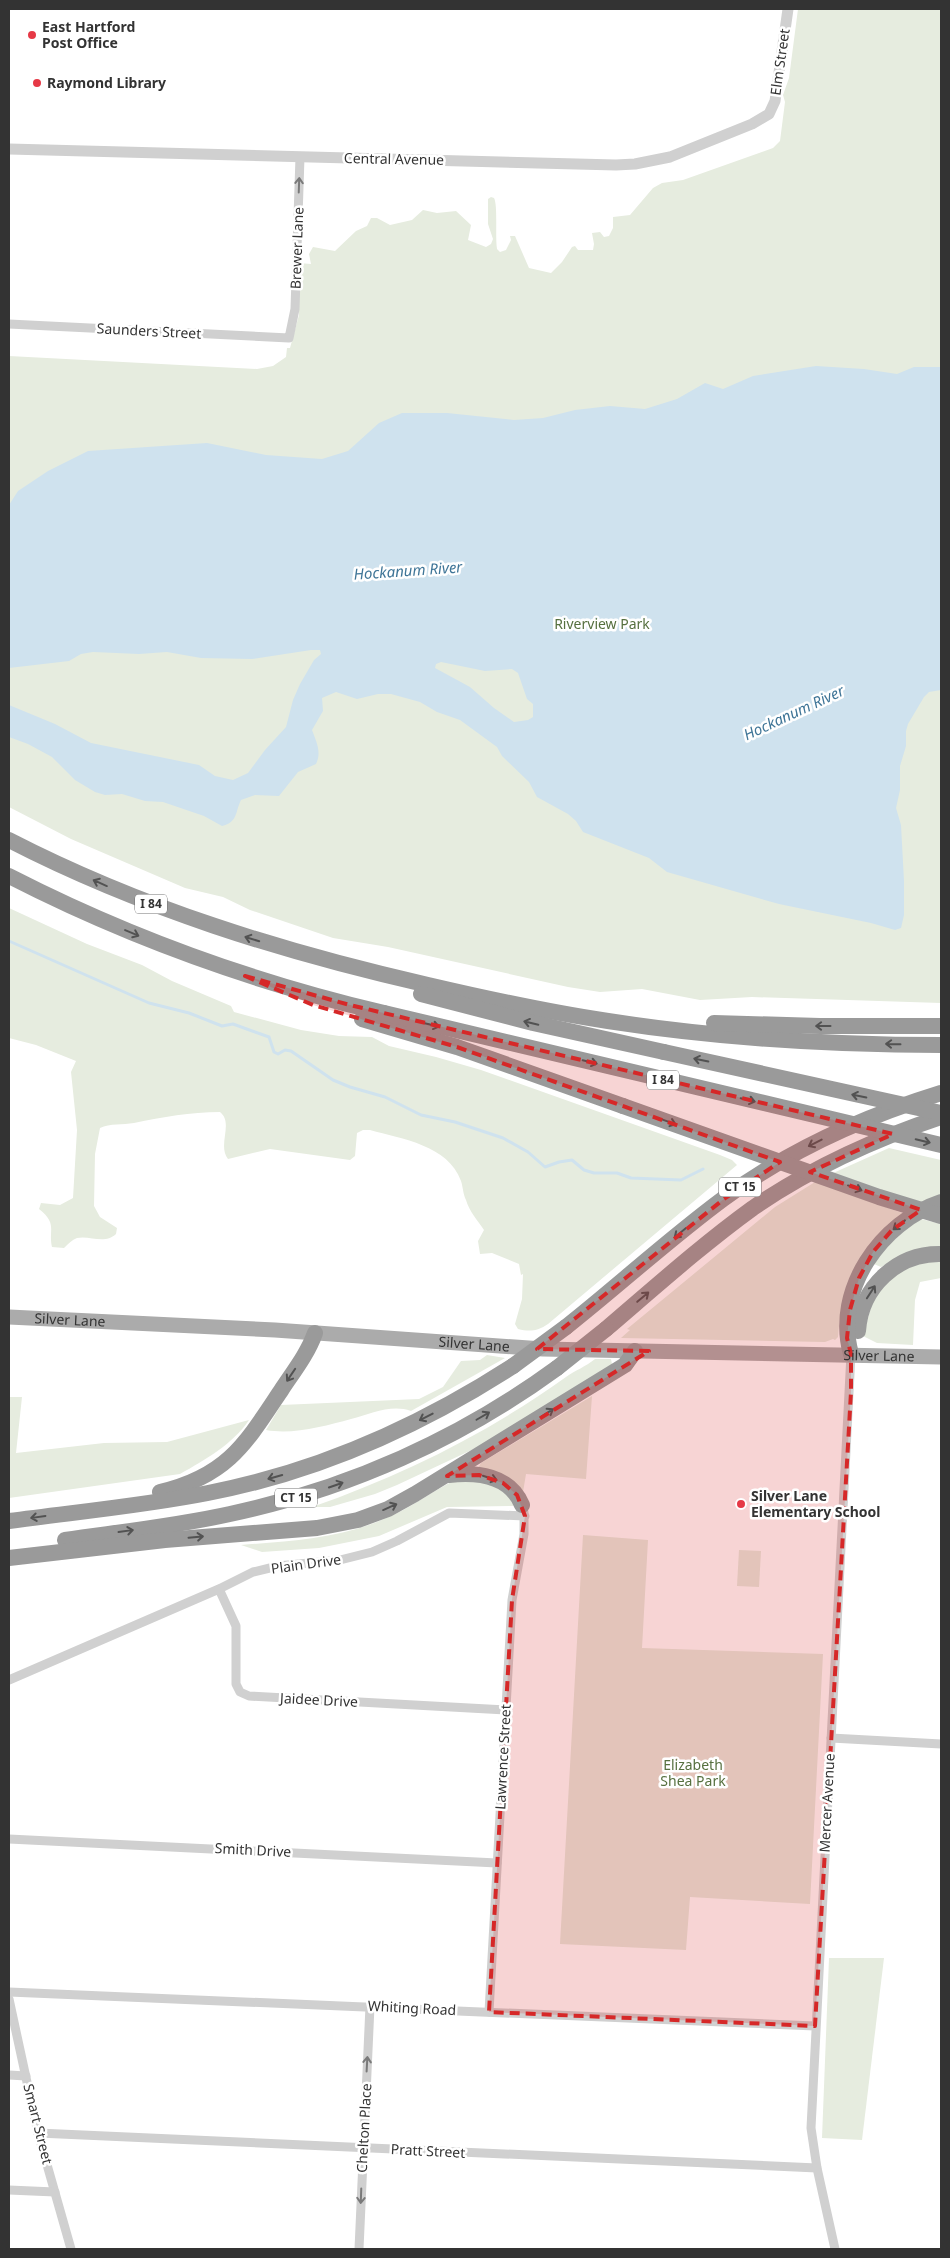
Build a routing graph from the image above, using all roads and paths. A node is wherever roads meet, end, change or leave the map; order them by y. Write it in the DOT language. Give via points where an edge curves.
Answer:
graph roads {
  1 [pos="788,9"];
  2 [pos="769,114"];
  3 [pos="9,149"];
  4 [pos="300,157"];
  5 [pos="9,324"];
  6 [pos="289,338"];
  7 [pos="9,840"];
  8 [pos="9,876"];
  9 [pos="299,953"];
  10 [pos="383,1019"];
  11 [pos="610,1022"];
  12 [pos="941,1026"];
  13 [pos="941,1044"];
  14 [pos="941,1093"];
  15 [pos="941,1114"];
  16 [pos="941,1117"];
  17 [pos="941,1145"];
  18 [pos="941,1202"];
  19 [pos="941,1216"];
  20 [pos="941,1254"];
  21 [pos="9,1317"];
  22 [pos="315,1333"];
  23 [pos="635,1351"];
  24 [pos="851,1354"];
  25 [pos="941,1357"];
  26 [pos="447,1476"];
  27 [pos="524,1510"];
  28 [pos="63,1514"];
  29 [pos="10,1521"];
  30 [pos="9,1548"];
  31 [pos="9,1558"];
  32 [pos="219,1589"];
  33 [pos="9,1680"];
  34 [pos="506,1710"];
  35 [pos="831,1738"];
  36 [pos="941,1744"];
  37 [pos="9,1839"];
  38 [pos="497,1863"];
  39 [pos="9,1992"];
  40 [pos="9,1998"];
  41 [pos="370,2006"];
  42 [pos="489,2012"];
  43 [pos="815,2026"];
  44 [pos="9,2075"];
  45 [pos="26,2076"];
  46 [pos="38,2133"];
  47 [pos="363,2148"];
  48 [pos="817,2168"];
  49 [pos="9,2190"];
  50 [pos="55,2192"];
  51 [pos="71,2249"];
  52 [pos="359,2249"];
  53 [pos="835,2249"];
  1 -- 2 [label="street, Elm Street" via="775,101"];
  2 -- 4 [label="street, Central Avenue" via="758,122 689,150 636,164"];
  3 -- 4 [label="street, Central Avenue"];
  6 -- 4 [label="street, Brewer Lane, one-way" via="295,309"];
  5 -- 6 [label="street, Saunders Street"];
  9 -- 7 [label="highway, I 84, one-way" via="152,904"];
  8 -- 10 [label="highway, I 84, one-way" via="139,936 245,976"];
  9 -- 11 [label="highway, I 84" via="445,989"];
  15 -- 9 [label="highway, one-way, bridge" via="448,1002"];
  10 -- 17 [label="highway, I 84, one-way, bridge"];
  10 -- 19 [label="highway, one-way, bridge" via="879,1197"];
  12 -- 11 [label="highway, one-way" via="811,1026 678,1020"];
  13 -- 11 [label="highway, I 84, one-way" via="766,1038"];
  14 -- 28 [label="highway, CT 15, one-way, bridge" via="842,1129 752,1179 514,1366 453,1403 395,1432 302,1468 207,1493"];
  30 -- 16 [label="highway, CT 15, one-way, bridge" via="197,1521 248,1510 312,1493 381,1467 497,1408 557,1368 729,1226 783,1189 860,1148"];
  18 -- 24 [label="highway, one-way" via="902,1222 885,1237 866,1263 856,1283 850,1310 847,1338"];
  24 -- 20 [label="highway, one-way" via="858,1339 862,1309 878,1282 894,1267 911,1258"];
  21 -- 22 [label="main road, Silver Lane"];
  22 -- 23 [label="main road, Silver Lane" via="514,1348"];
  22 -- 28 [label="highway, one-way" via="306,1352 250,1436 221,1466 171,1489 114,1499"];
  23 -- 24 [label="main road, Silver Lane"];
  26 -- 23 [label="highway, one-way" via="625,1365"];
  24 -- 25 [label="main road, Silver Lane"];
  24 -- 35 [label="street, Mercer Avenue"];
  26 -- 27 [label="highway, one-way" via="470,1474 494,1478 511,1489"];
  31 -- 26 [label="highway, one-way" via="165,1540 332,1526 388,1509"];
  27 -- 32 [label="street, Plain Drive" via="449,1513 398,1542 372,1552 340,1560 253,1572"];
  27 -- 34 [label="street, Lawrence Street" via="524,1534 512,1600"];
  28 -- 29 [label="highway, CT 15, one-way"];
  32 -- 33 [label="street, Plain Drive"];
  32 -- 34 [label="street, Jaidee Drive" via="236,1626 236,1684 240,1692 249,1696"];
  34 -- 38 [label="street, Lawrence Street"];
  35 -- 36 [label="street"];
  35 -- 43 [label="street, Mercer Avenue"];
  37 -- 38 [label="street, Smith Drive"];
  38 -- 42 [label="street, Lawrence Street"];
  39 -- 41 [label="street, Whiting Road"];
  40 -- 45 [label="street, Smart Street"];
  41 -- 42 [label="street, Whiting Road"];
  47 -- 41 [label="street, Chelton Place, one-way"];
  42 -- 43 [label="street, Whiting Road"];
  43 -- 48 [label="street, Mercer Avenue" via="810,2128"];
  44 -- 45 [label="street"];
  45 -- 46 [label="street, Smart Street"];
  46 -- 47 [label="street, Pratt Street"];
  46 -- 50 [label="street, Smart Street"];
  47 -- 48 [label="street, Pratt Street"];
  47 -- 52 [label="street, Chelton Place, one-way"];
  48 -- 53 [label="street, Mercer Avenue"];
  49 -- 50 [label="street"];
  50 -- 51 [label="street, Smart Street"];
}
